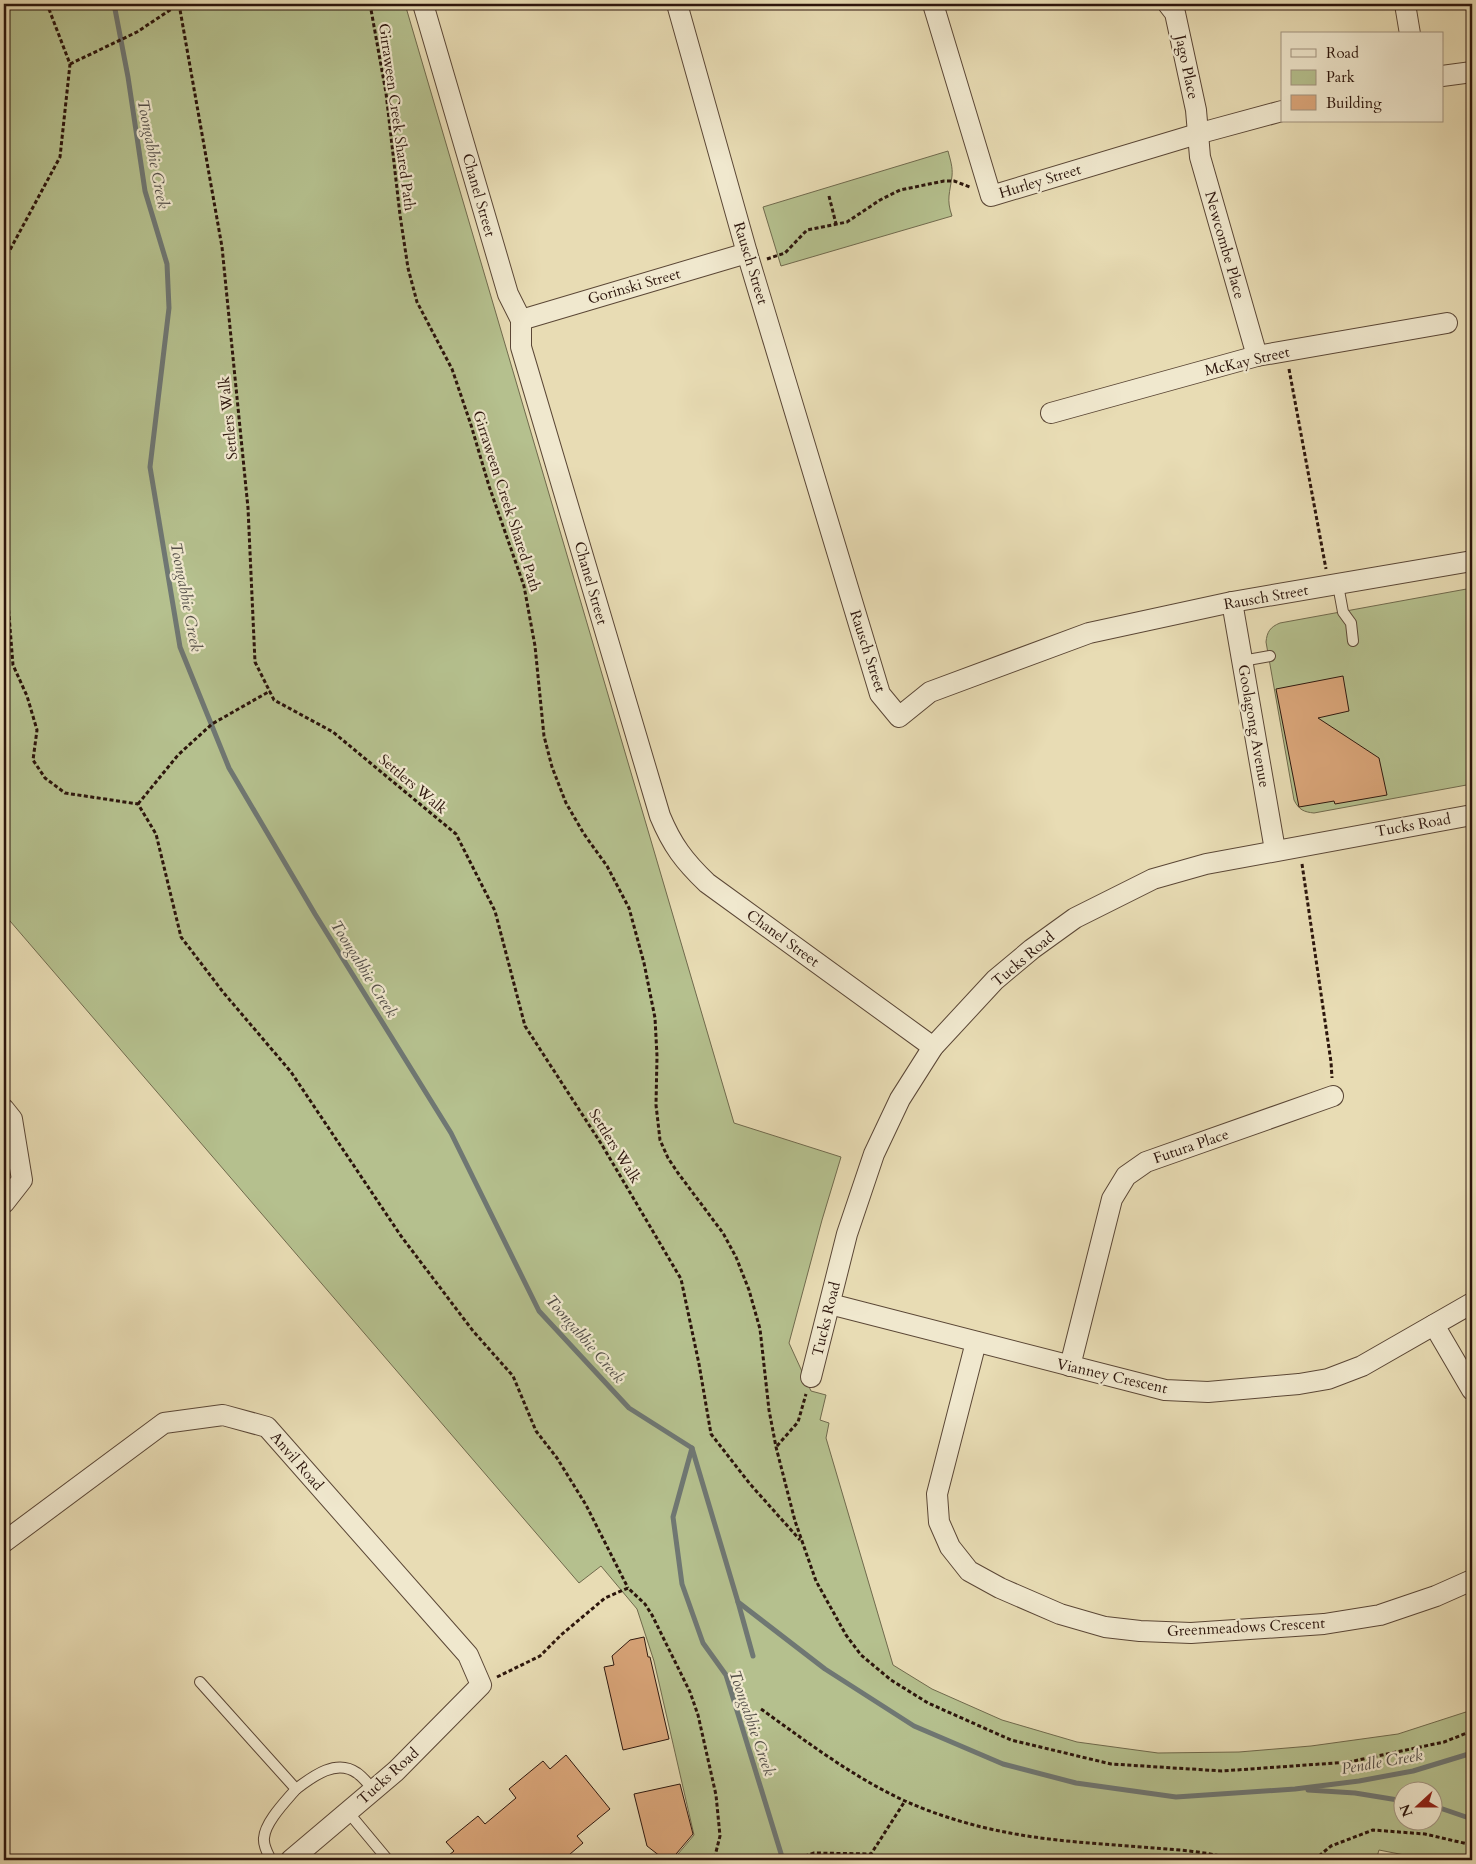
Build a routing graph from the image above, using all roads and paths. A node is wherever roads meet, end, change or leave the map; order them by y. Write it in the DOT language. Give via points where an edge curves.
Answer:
graph roads {
  1 [pos="47,4"];
  2 [pos="179,4"];
  3 [pos="370,4"];
  4 [pos="423,4"];
  5 [pos="677,4"];
  6 [pos="933,4"];
  7 [pos="1168,4"];
  8 [pos="1404,4"];
  9 [pos="1410,32"];
  10 [pos="70,64"];
  11 [pos="1472,72"];
  12 [pos="1444,76"];
  13 [pos="1281,111"];
  14 [pos="1197,134"];
  15 [pos="829,196"];
  16 [pos="991,196"];
  17 [pos="836,224"];
  18 [pos="749,258"];
  19 [pos="4,261"];
  20 [pos="521,320"];
  21 [pos="1447,323"];
  22 [pos="1286,351"];
  23 [pos="1257,356"];
  24 [pos="1051,413"];
  25 [pos="1472,561"];
  26 [pos="4,584"];
  27 [pos="1333,586"];
  28 [pos="1232,602"];
  29 [pos="1354,641"];
  30 [pos="1270,656"];
  31 [pos="1242,661"];
  32 [pos="270,691"];
  33 [pos="138,804"];
  34 [pos="1472,815"];
  35 [pos="1299,846"];
  36 [pos="1275,850"];
  37 [pos="933,1047"];
  38 [pos="1333,1096"];
  39 [pos="4,1109"];
  40 [pos="4,1203"];
  41 [pos="1472,1303"];
  42 [pos="830,1304"];
  43 [pos="1434,1325"];
  44 [pos="976,1342"];
  45 [pos="1070,1366"];
  46 [pos="811,1377"];
  47 [pos="1472,1390"];
  48 [pos="776,1447"];
  49 [pos="4,1542"];
  50 [pos="802,1542"];
  51 [pos="1472,1580"];
  52 [pos="628,1588"];
  53 [pos="200,1682"];
  54 [pos="481,1685"];
  55 [pos="761,1710"];
  56 [pos="1472,1731"];
  57 [pos="296,1789"];
  58 [pos="374,1790"];
  59 [pos="905,1801"];
  60 [pos="348,1812"];
  61 [pos="1472,1845"];
  62 [pos="271,1860"];
  63 [pos="290,1860"];
  64 [pos="388,1860"];
  65 [pos="714,1860"];
  66 [pos="792,1860"];
  67 [pos="1236,1860"];
  68 [pos="1314,1860"];
  1 -- 10 [label="path"];
  2 -- 10 [label="path" via="137,32"];
  2 -- 32 [label="path, Settlers Walk" via="222,247 248,508 255,662"];
  3 -- 48 [label="path, Girraween Creek Shared Path" via="386,93 408,268 417,302 452,369 524,586 535,646 544,736 552,768 566,803 607,866 629,908 655,1018 656,1105 660,1140 678,1173 723,1233 749,1290 760,1329"];
  4 -- 20 [label="street, Chanel Street" via="508,294"];
  5 -- 18 [label="street, Rausch Street"];
  6 -- 16 [label="street, Hurley Street"];
  7 -- 14 [label="street, Jago Place" via="1175,14 1196,110"];
  8 -- 9 [label="street"];
  10 -- 19 [label="path" via="60,157"];
  11 -- 12 [label="street"];
  13 -- 14 [label="street, Hurley Street"];
  14 -- 16 [label="street, Hurley Street"];
  14 -- 23 [label="street, Newcombe Place" via="1200,157"];
  15 -- 17 [label="path"];
  16 -- 17 [label="path" via="954,181 923,184 900,190 859,216"];
  17 -- 18 [label="path" via="807,230 785,253"];
  18 -- 20 [label="street, Gorinski Street"];
  18 -- 28 [label="street, Rausch Street" via="880,694 899,718 930,692 1089,633"];
  20 -- 37 [label="street, Chanel Street" via="521,347 660,816 670,839 707,883"];
  21 -- 22 [label="street, McKay Street"];
  22 -- 23 [label="street, McKay Street"];
  22 -- 27 [label="path"];
  23 -- 24 [label="street, McKay Street"];
  25 -- 27 [label="street, Rausch Street"];
  26 -- 33 [label="path" via="13,665 37,730 33,760 45,778 65,793"];
  27 -- 28 [label="street, Rausch Street"];
  27 -- 29 [label="lane" via="1351,623"];
  28 -- 31 [label="street, Goolagong Avenue"];
  30 -- 31 [label="lane"];
  31 -- 36 [label="street, Goolagong Avenue"];
  32 -- 33 [label="path" via="212,724 178,755"];
  32 -- 50 [label="path, Settlers Walk" via="274,700 333,732 456,834 495,912 525,1026 602,1145 681,1279 711,1434"];
  33 -- 52 [label="path" via="156,834 181,937 291,1072 401,1236 473,1331 513,1376 536,1431 586,1505"];
  34 -- 35 [label="street, Tucks Road"];
  35 -- 36 [label="street, Tucks Road"];
  35 -- 38 [label="path" via="1331,1062"];
  36 -- 37 [label="street, Tucks Road" via="1153,878 1075,918 995,980"];
  37 -- 42 [label="street, Tucks Road" via="900,1099 874,1154 847,1234"];
  38 -- 45 [label="street, Futura Place" via="1146,1162 1126,1176 1112,1199"];
  39 -- 40 [label="street" via="12,1119 22,1180"];
  41 -- 43 [label="street, Vianney Crescent"];
  42 -- 44 [label="street, Vianney Crescent"];
  42 -- 46 [label="street, Tucks Road"];
  43 -- 45 [label="street, Vianney Crescent" via="1362,1366 1328,1379 1299,1384 1208,1392 1165,1390"];
  43 -- 47 [label="street"];
  44 -- 45 [label="street, Vianney Crescent"];
  44 -- 51 [label="street, Greenmeadows Crescent" via="937,1494 939,1522 950,1547 969,1571 1000,1588 1060,1614 1106,1627 1190,1633 1324,1624 1380,1614 1436,1596"];
  46 -- 48 [label="path" via="798,1422"];
  48 -- 50 [label="path, Girraween Creek Shared Path"];
  49 -- 54 [label="street, Anvil Road" via="164,1423 223,1415 267,1427 468,1655"];
  50 -- 56 [label="path, Girraween Creek Shared Path" via="816,1581 846,1636 861,1655 890,1680 928,1703 1011,1740 1111,1764 1222,1771 1349,1762 1444,1742"];
  52 -- 54 [label="path" via="606,1598 540,1656"];
  52 -- 65 [label="path" via="652,1615 698,1714 716,1795 720,1836"];
  53 -- 57 [label="lane"];
  54 -- 58 [label="street, Tucks Road"];
  55 -- 59 [label="path" via="862,1778"];
  57 -- 58 [label="lane" via="321,1772 347,1768"];
  57 -- 62 [label="lane" via="276,1813 264,1838"];
  58 -- 60 [label="street, Tucks Road"];
  59 -- 66 [label="path" via="871,1854 814,1853"];
  59 -- 67 [label="path" via="944,1816 1010,1833 1173,1849"];
  60 -- 63 [label="street, Tucks Road"];
  60 -- 64 [label="lane"];
  61 -- 68 [label="path" via="1425,1834 1373,1830 1330,1846"];
}
